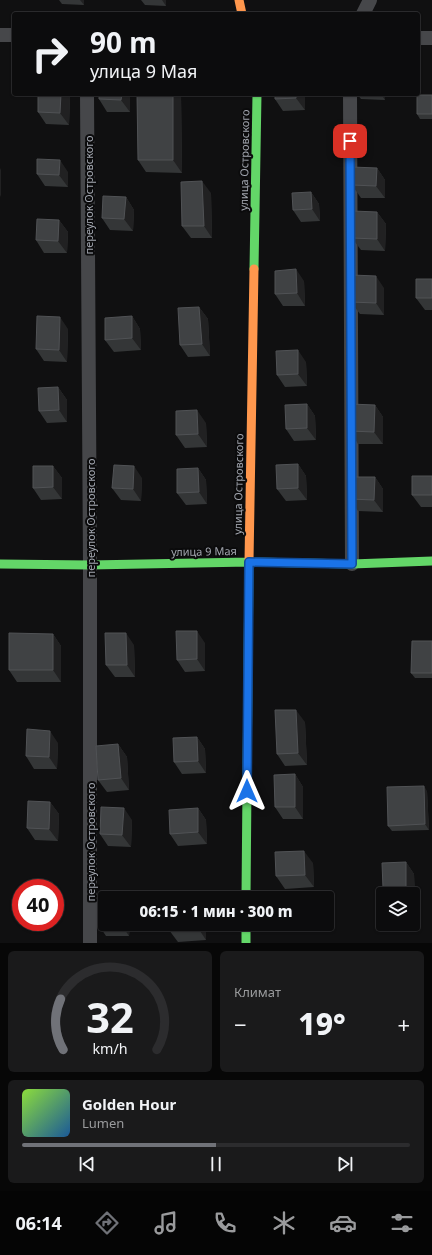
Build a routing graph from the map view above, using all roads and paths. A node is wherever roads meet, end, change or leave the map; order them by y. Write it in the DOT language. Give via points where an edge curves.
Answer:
graph roads {
  1 [pos="239,0"];
  2 [pos="370,0"];
  3 [pos="242,12"];
  4 [pos="364,12"];
  5 [pos="0,35"];
  6 [pos="12,35"];
  7 [pos="420,38"];
  8 [pos="432,38"];
  9 [pos="87,96"];
  10 [pos="257,96"];
  11 [pos="350,96"];
  12 [pos="432,561"];
  13 [pos="249,562"];
  14 [pos="0,564"];
  15 [pos="352,564"];
  16 [pos="90,565"];
  17 [pos="246,891"];
  18 [pos="246,931"];
  19 [pos="90,943"];
  20 [pos="246,943"];
  1 -- 3 [label="main road"];
  2 -- 4 [label="street"];
  5 -- 6 [label="street"];
  7 -- 8 [label="street"];
  9 -- 16 [label="street, переулок Островского"];
  10 -- 13 [label="main road, улица Островского"];
  11 -- 15 [label="street"];
  12 -- 15 [label="main road, улица 9 Мая"];
  13 -- 15 [label="main road, улица 9 Мая"];
  13 -- 16 [label="main road, улица 9 Мая"];
  13 -- 17 [label="main road, улица Островского"];
  14 -- 16 [label="main road, улица 9 Мая"];
  16 -- 19 [label="street, переулок Островского"];
  18 -- 20 [label="main road"];
}
